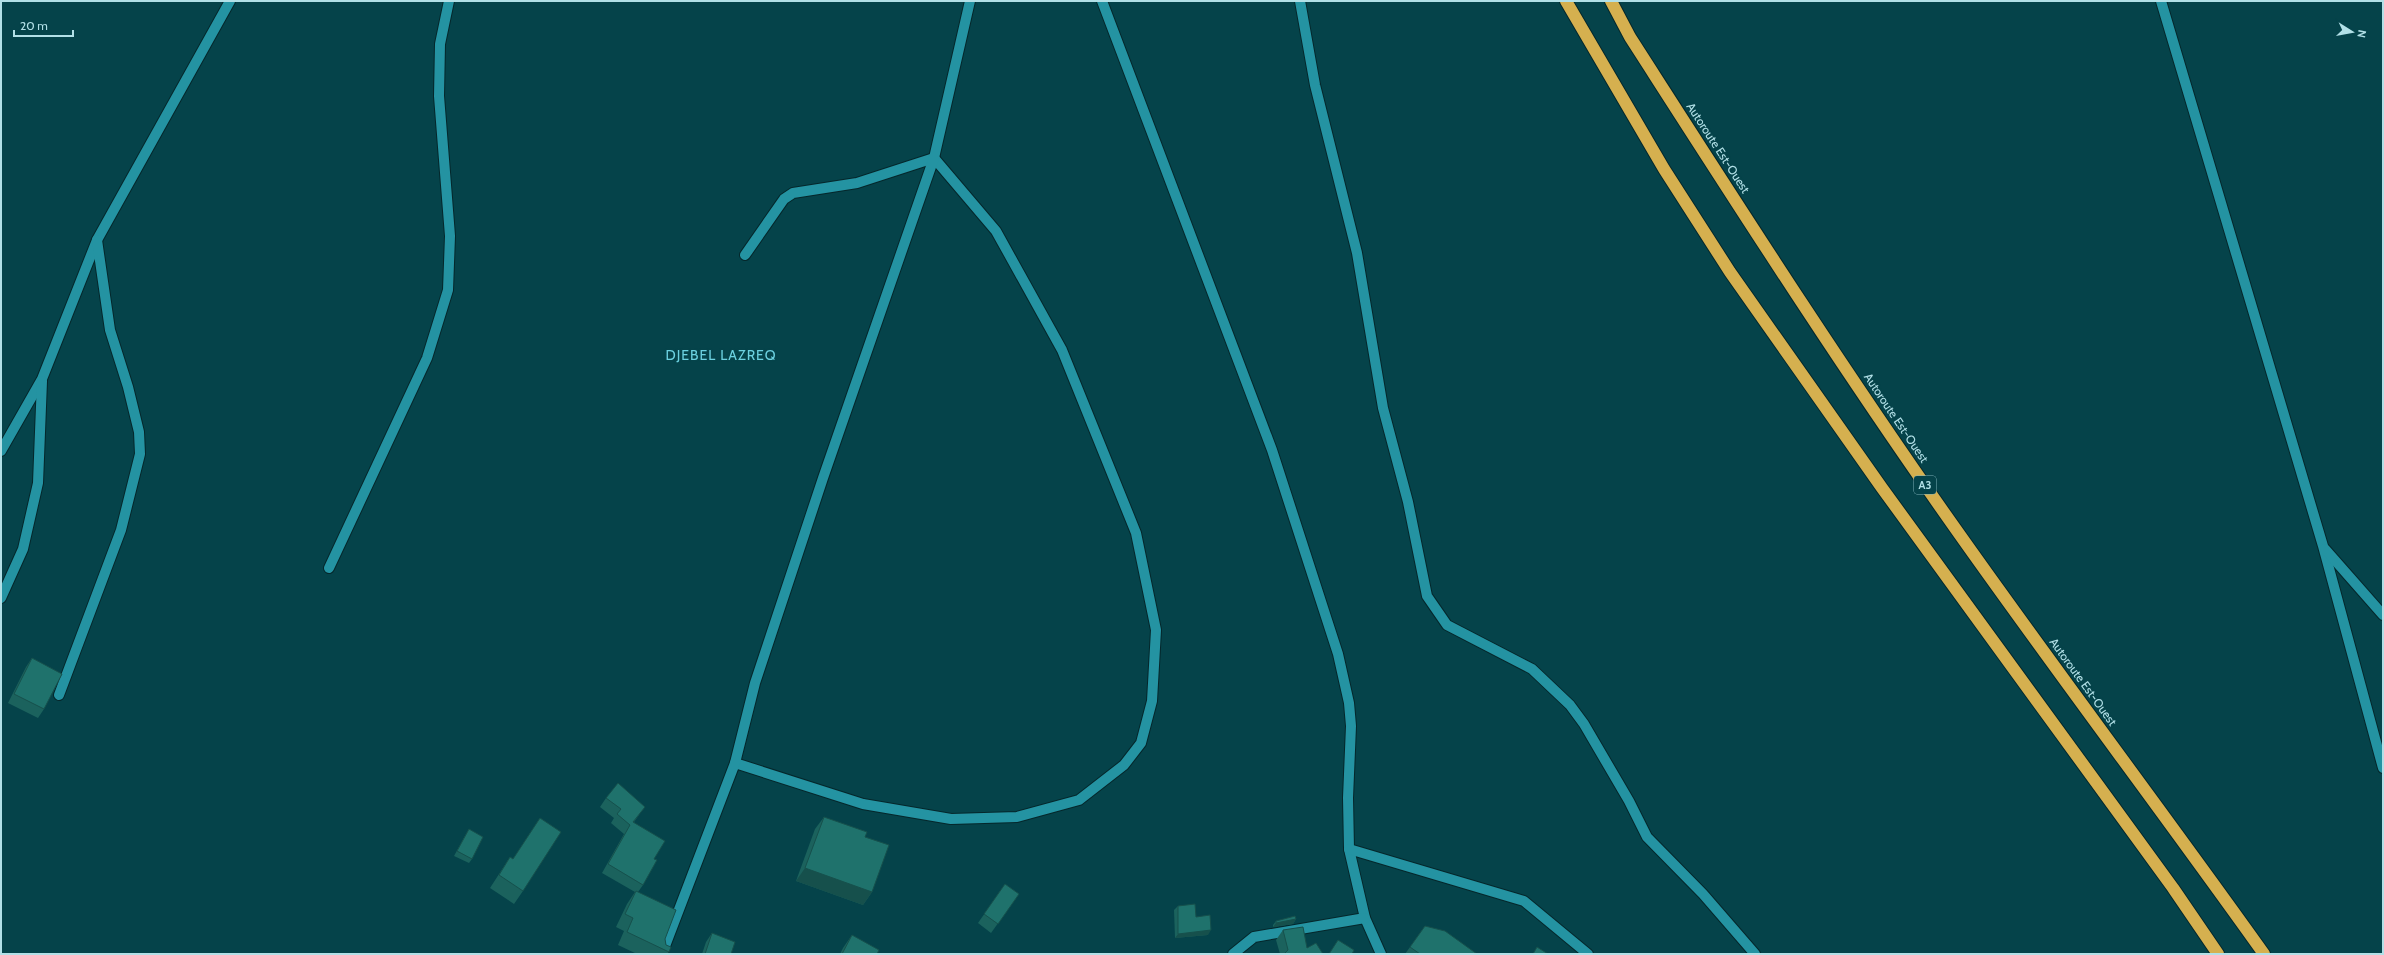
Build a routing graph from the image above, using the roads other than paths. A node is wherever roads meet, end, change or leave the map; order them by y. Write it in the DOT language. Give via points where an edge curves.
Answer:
graph roads {
  1 [pos="230,1"];
  2 [pos="449,1"];
  3 [pos="970,1"];
  4 [pos="1102,1"];
  5 [pos="1300,1"];
  6 [pos="1566,1"];
  7 [pos="1610,1"];
  8 [pos="2161,1"];
  9 [pos="934,158"];
  10 [pos="97,240"];
  11 [pos="745,255"];
  12 [pos="42,379"];
  13 [pos="1,451"];
  14 [pos="2323,546"];
  15 [pos="329,568"];
  16 [pos="1,598"];
  17 [pos="2383,615"];
  18 [pos="58,695"];
  19 [pos="735,763"];
  20 [pos="2383,768"];
  21 [pos="1349,849"];
  22 [pos="1364,918"];
  23 [pos="1381,952"];
  24 [pos="662,954"];
  25 [pos="1233,954"];
  26 [pos="1588,954"];
  27 [pos="1755,954"];
  28 [pos="2218,954"];
  29 [pos="2264,954"];
  1 -- 10 [label="street"];
  2 -- 15 [label="street" via="440,44 440,96 450,236 448,290 427,358"];
  3 -- 9 [label="street"];
  4 -- 21 [label="street" via="1272,450 1338,654 1352,726 1348,798"];
  5 -- 27 [label="street" via="1315,85 1357,253 1383,408 1408,502 1427,596 1447,625 1532,669 1570,705 1629,801 1646,836 1703,894"];
  6 -- 28 [label="highway" via="1660,162 1730,272 1882,488 2173,888"];
  7 -- 29 [label="highway, Autoroute Est-Ouest / A3" via="1630,37 1792,290 1912,465"];
  8 -- 14 [label="street"];
  9 -- 11 [label="street" via="887,171 857,183 793,193 784,199"];
  9 -- 19 [label="street" via="760,668"];
  9 -- 19 [label="street" via="996,231 1062,350 1136,533 1156,630 1152,701 1141,743 1124,765 1079,800 1017,817 951,819 863,804"];
  10 -- 12 [label="street"];
  10 -- 18 [label="street" via="110,330 139,432 140,454 121,530"];
  12 -- 13 [label="street"];
  12 -- 16 [label="street" via="38,483 23,548"];
  14 -- 17 [label="street"];
  14 -- 20 [label="street"];
  19 -- 24 [label="street"];
  21 -- 22 [label="street"];
  21 -- 26 [label="street" via="1524,901"];
  22 -- 23 [label="street"];
  22 -- 25 [label="street" via="1254,937"];
}
